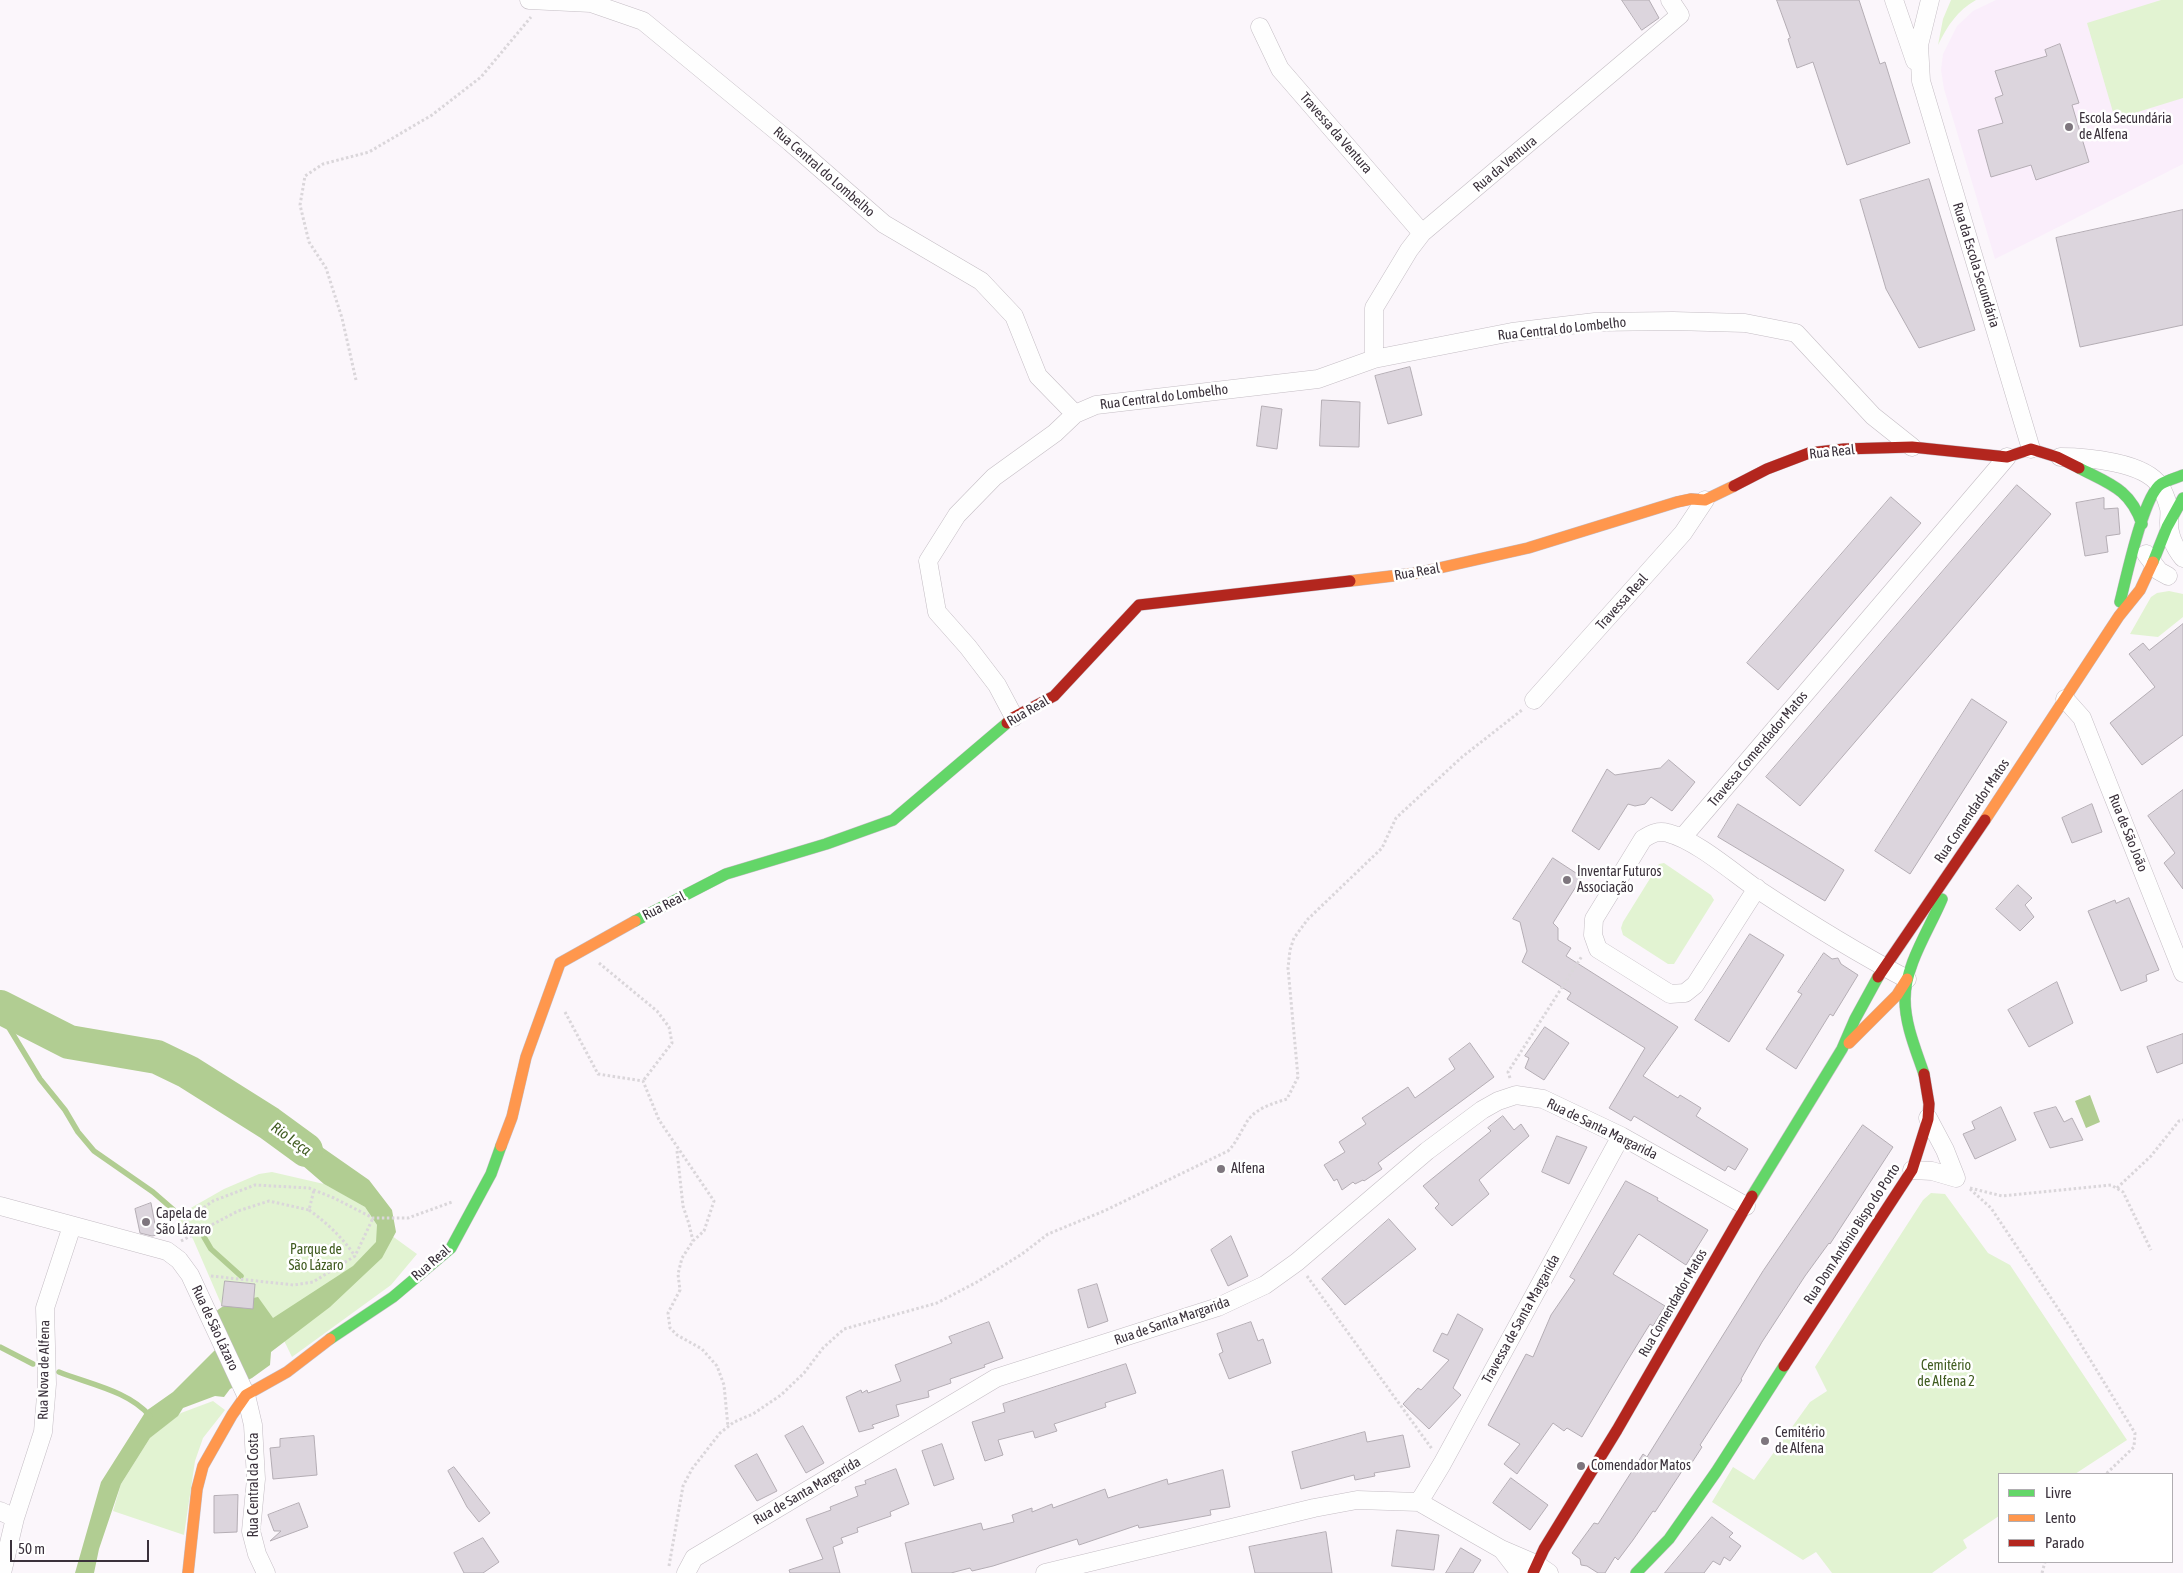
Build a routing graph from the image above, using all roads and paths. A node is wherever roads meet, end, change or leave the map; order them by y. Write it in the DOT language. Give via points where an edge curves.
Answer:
graph roads {
  1 [pos="536,0"];
  2 [pos="1670,0"];
  3 [pos="1894,0"];
  4 [pos="1930,0"];
  5 [pos="1260,27"];
  6 [pos="1921,81"];
  7 [pos="1422,233"];
  8 [pos="1374,359"];
  9 [pos="356,380"];
  10 [pos="1075,414"];
  11 [pos="1912,447"];
  12 [pos="2031,449"];
  13 [pos="2007,457"];
  14 [pos="2057,457"];
  15 [pos="2183,469"];
  16 [pos="2135,470"];
  17 [pos="2183,475"];
  18 [pos="2114,486"];
  19 [pos="2160,491"];
  20 [pos="2183,492"];
  21 [pos="2183,498"];
  22 [pos="1705,500"];
  23 [pos="2141,526"];
  24 [pos="2169,526"];
  25 [pos="2152,556"];
  26 [pos="2183,558"];
  27 [pos="2131,568"];
  28 [pos="2176,578"];
  29 [pos="2141,586"];
  30 [pos="2119,616"];
  31 [pos="1534,700"];
  32 [pos="2065,700"];
  33 [pos="1014,716"];
  34 [pos="1682,838"];
  35 [pos="1954,867"];
  36 [pos="1757,888"];
  37 [pos="1598,949"];
  38 [pos="583,950"];
  39 [pos="1884,967"];
  40 [pos="2183,972"];
  41 [pos="1907,979"];
  42 [pos="545,999"];
  43 [pos="1877,1016"];
  44 [pos="1853,1023"];
  45 [pos="1914,1044"];
  46 [pos="1842,1049"];
  47 [pos="644,1082"];
  48 [pos="1516,1095"];
  49 [pos="1928,1118"];
  50 [pos="2183,1120"];
  51 [pos="1621,1136"];
  52 [pos="677,1149"];
  53 [pos="1912,1170"];
  54 [pos="2117,1188"];
  55 [pos="314,1190"];
  56 [pos="456,1200"];
  57 [pos="0,1206"];
  58 [pos="1746,1206"];
  59 [pos="309,1210"];
  60 [pos="373,1218"];
  61 [pos="72,1226"];
  62 [pos="693,1241"];
  63 [pos="168,1249"];
  64 [pos="2151,1250"];
  65 [pos="355,1256"];
  66 [pos="1297,1262"];
  67 [pos="230,1278"];
  68 [pos="244,1390"];
  69 [pos="728,1427"];
  70 [pos="1442,1464"];
  71 [pos="2107,1473"];
  72 [pos="1419,1502"];
  73 [pos="7,1515"];
  74 [pos="1500,1549"];
  75 [pos="1539,1570"];
  76 [pos="2,1573"];
  77 [pos="188,1573"];
  78 [pos="266,1573"];
  79 [pos="669,1573"];
  80 [pos="686,1573"];
  81 [pos="1045,1573"];
  82 [pos="1520,1573"];
  83 [pos="1636,1573"];
  1 -- 9 [label="path" via="481,77 432,115 369,152 323,164 305,176 300,205 309,242 326,268 342,318"];
  1 -- 10 [label="street, Rua Central do Lombelho" via="591,3 643,21 884,224 981,281 1014,316 1038,376"];
  2 -- 7 [label="street, Rua da Ventura" via="1680,15"];
  3 -- 6 [label="street, Rua da Escola Secundária"];
  4 -- 6 [label="street, Rua da Escola Secundária" via="1918,45"];
  5 -- 7 [label="street, Travessa da Ventura" via="1280,69"];
  6 -- 12 [label="street, Rua da Escola Secundária"];
  7 -- 8 [label="street, Rua da Ventura" via="1374,308"];
  8 -- 10 [label="street, Rua Central do Lombelho" via="1318,379 1096,405"];
  8 -- 11 [label="street, Rua Central do Lombelho" via="1512,332 1595,322 1672,320 1745,323 1796,333 1873,416"];
  10 -- 33 [label="street" via="1055,433 994,477 957,515 928,561 937,612 997,685"];
  11 -- 13 [label="street, Rua Real"];
  11 -- 22 [label="street, Rua Real" via="1809,453 1767,469"];
  12 -- 13 [label="street, Rua Real"];
  12 -- 14 [label="street"];
  13 -- 34 [label="street, Travessa Comendador Matos"];
  14 -- 16 [label="street" via="2084,457"];
  14 -- 18 [label="street"];
  15 -- 16 [label="street"];
  16 -- 19 [label="street" via="2149,475"];
  17 -- 19 [label="street"];
  18 -- 19 [label="street"];
  18 -- 23 [label="street" via="2128,496 2137,509"];
  19 -- 20 [label="street"];
  19 -- 23 [label="street, Rua Comendador Matos"];
  19 -- 24 [label="street" via="2170,510"];
  21 -- 24 [label="street, Rua Comendador Matos"];
  22 -- 31 [label="street, Travessa Real" via="1683,533"];
  22 -- 33 [label="street, Rua Real" via="1677,502 1528,548 1416,573 1139,605 1054,696"];
  23 -- 25 [label="street"];
  23 -- 27 [label="street, Rua Comendador Matos"];
  24 -- 25 [label="street, Rua Comendador Matos"];
  24 -- 26 [label="street" via="2172,541"];
  25 -- 26 [label="street" via="2172,554"];
  25 -- 27 [label="street"];
  25 -- 28 [label="street" via="2159,571"];
  25 -- 29 [label="street, Rua Comendador Matos"];
  27 -- 30 [label="street, Rua Comendador Matos" via="2120,599"];
  28 -- 29 [label="street" via="2155,578"];
  29 -- 30 [label="street, Rua Comendador Matos" via="2130,607"];
  30 -- 32 [label="street, Rua Comendador Matos"];
  31 -- 69 [label="path" via="1462,757 1396,818 1382,848 1308,919 1294,938 1288,968 1298,1077 1287,1099 1256,1111 1228,1152 1112,1208 1048,1234 977,1282 937,1303 844,1328 781,1395"];
  32 -- 35 [label="street, Rua Comendador Matos"];
  32 -- 40 [label="street, Rua de São João" via="2082,718"];
  33 -- 38 [label="street, Rua Real" via="893,820 726,874"];
  34 -- 36 [label="street"];
  34 -- 37 [label="street" via="1655,832 1643,839 1594,919 1593,935"];
  35 -- 39 [label="street, Rua Comendador Matos" via="1936,888"];
  35 -- 41 [label="street, Rua Dom António Bispo do Porto"];
  36 -- 37 [label="street" via="1695,985 1684,993 1670,994"];
  36 -- 39 [label="street"];
  37 -- 48 [label="path" via="1584,954 1508,1072"];
  38 -- 42 [label="street, Rua Real" via="560,963"];
  38 -- 47 [label="path" via="656,1011 669,1026 672,1043"];
  39 -- 41 [label="street"];
  39 -- 44 [label="street, Rua Comendador Matos"];
  41 -- 43 [label="street, Rua Comendador Matos"];
  41 -- 45 [label="street, Rua Dom António Bispo do Porto" via="1907,1019"];
  42 -- 47 [label="path" via="566,1013 598,1074"];
  42 -- 68 [label="street, Rua Real" via="526,1057 512,1117 491,1174 451,1248 393,1297 287,1372"];
  43 -- 44 [label="street" via="1864,1017"];
  43 -- 45 [label="street" via="1902,1030"];
  43 -- 46 [label="street, Rua Comendador Matos"];
  44 -- 46 [label="street, Rua Comendador Matos"];
  45 -- 49 [label="street, Rua Dom António Bispo do Porto" via="1926,1090"];
  46 -- 58 [label="street, Rua Comendador Matos"];
  47 -- 52 [label="path" via="659,1120"];
  48 -- 51 [label="street, Rua de Santa Margarida" via="1543,1099"];
  48 -- 66 [label="street, Rua de Santa Margarida" via="1498,1100 1426,1151"];
  49 -- 53 [label="street, Rua Dom António Bispo do Porto"];
  49 -- 53 [label="street" via="1956,1178 1932,1171"];
  50 -- 54 [label="path"];
  51 -- 58 [label="street, Rua de Santa Margarida"];
  51 -- 70 [label="street, Travessa de Santa Margarida"];
  52 -- 62 [label="path" via="683,1206"];
  52 -- 62 [label="path" via="714,1201 704,1231"];
  53 -- 83 [label="street, Rua Dom António Bispo do Porto" via="1711,1479 1669,1539"];
  54 -- 64 [label="path" via="2123,1192"];
  54 -- 71 [label="path" via="2111,1185 2002,1196 1967,1187 1996,1215 2135,1433 2134,1446"];
  55 -- 59 [label="path"];
  55 -- 60 [label="path"];
  55 -- 63 [label="path" via="255,1185 240,1190 213,1201 186,1220"];
  56 -- 60 [label="path" via="408,1218"];
  57 -- 61 [label="street, Rua de São Lázaro"];
  58 -- 75 [label="street, Rua Comendador Matos"];
  59 -- 63 [label="path" via="269,1201 238,1211"];
  59 -- 65 [label="path" via="344,1240"];
  60 -- 65 [label="path"];
  61 -- 63 [label="street, Rua de São Lázaro"];
  61 -- 73 [label="street, Rua Nova de Alfena" via="45,1308 47,1384 42,1432"];
  62 -- 69 [label="path" via="682,1258 678,1274 680,1290 668,1313 670,1328 677,1336 702,1350 717,1366 724,1385"];
  63 -- 68 [label="street, Rua de São Lázaro" via="190,1275"];
  65 -- 67 [label="path" via="313,1282 294,1285"];
  66 -- 70 [label="path"];
  66 -- 80 [label="street, Rua de Santa Margarida" via="1264,1285 1218,1307 996,1378 694,1558"];
  68 -- 77 [label="street" via="203,1466 197,1489"];
  68 -- 78 [label="street, Rua Central da Costa" via="253,1425 256,1456 251,1531"];
  69 -- 79 [label="path" via="700,1458 683,1486"];
  70 -- 72 [label="street, Travessa de Santa Margarida"];
  72 -- 74 [label="street"];
  72 -- 81 [label="street" via="1357,1500 1314,1508"];
  73 -- 76 [label="street, Rua Nova de Alfena"];
  74 -- 75 [label="street"];
  74 -- 82 [label="street"];
}
